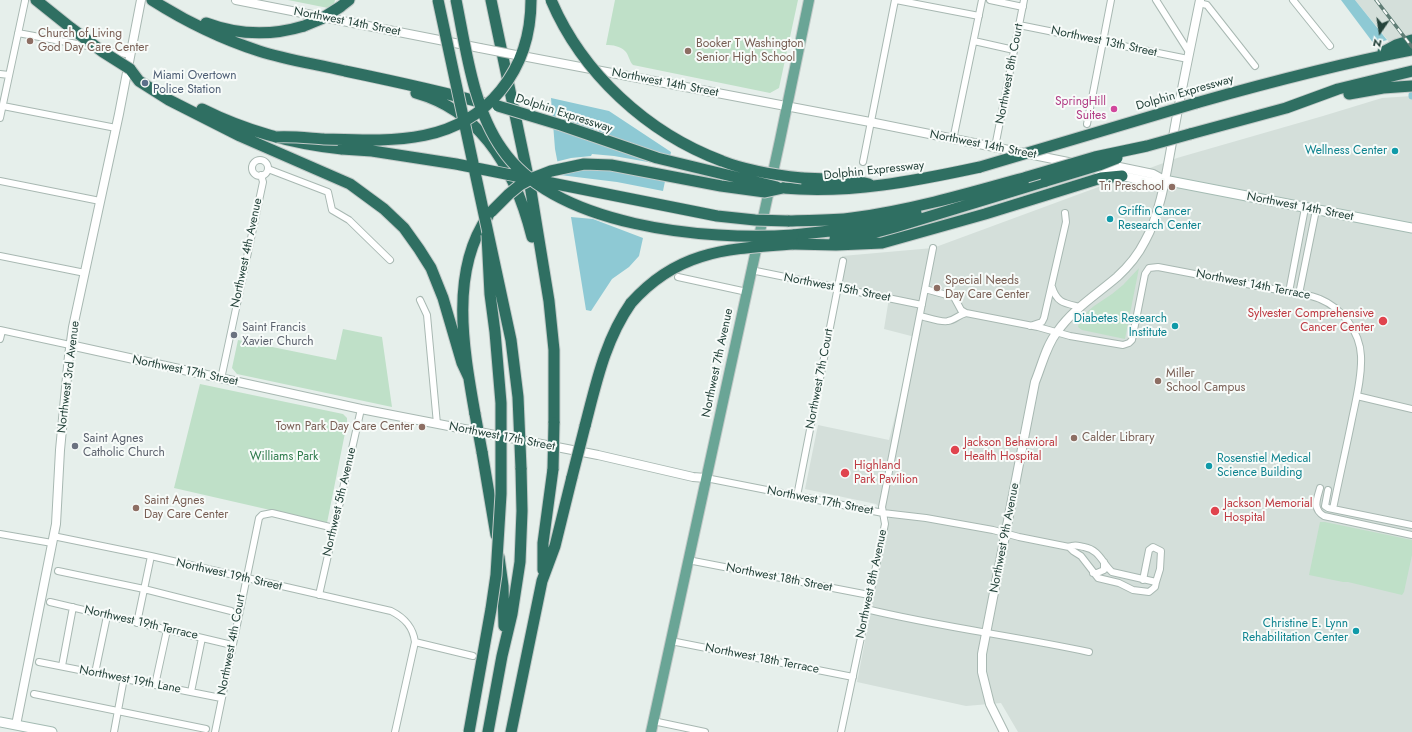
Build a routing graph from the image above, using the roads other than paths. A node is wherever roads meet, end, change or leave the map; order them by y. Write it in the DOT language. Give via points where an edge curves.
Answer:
graph roads {
  1 [pos="30,0"];
  2 [pos="141,0"];
  3 [pos="152,0"];
  4 [pos="236,0"];
  5 [pos="438,0"];
  6 [pos="456,0"];
  7 [pos="491,0"];
  8 [pos="531,0"];
  9 [pos="551,0"];
  10 [pos="809,0"];
  11 [pos="895,0"];
  12 [pos="982,0"];
  13 [pos="990,0"];
  14 [pos="1024,0"];
  15 [pos="1111,0"];
  16 [pos="1156,0"];
  17 [pos="1293,0"];
  18 [pos="1199,2"];
  19 [pos="344,4"];
  20 [pos="1023,7"];
  21 [pos="979,16"];
  22 [pos="198,22"];
  23 [pos="1019,25"];
  24 [pos="18,33"];
  25 [pos="1412,40"];
  26 [pos="974,41"];
  27 [pos="1103,42"];
  28 [pos="1330,46"];
  29 [pos="1014,50"];
  30 [pos="1412,50"];
  31 [pos="131,55"];
  32 [pos="1188,55"];
  33 [pos="1373,57"];
  34 [pos="290,59"];
  35 [pos="1255,66"];
  36 [pos="130,69"];
  37 [pos="1412,71"];
  38 [pos="0,74"];
  39 [pos="9,76"];
  40 [pos="1412,86"];
  41 [pos="3,106"];
  42 [pos="787,106"];
  43 [pos="1286,108"];
  44 [pos="0,118"];
  45 [pos="870,122"];
  46 [pos="1087,124"];
  47 [pos="116,128"];
  48 [pos="276,137"];
  49 [pos="953,140"];
  50 [pos="1147,146"];
  51 [pos="995,147"];
  52 [pos="863,162"];
  53 [pos="1093,167"];
  54 [pos="268,169"];
  55 [pos="261,176"];
  56 [pos="1122,176"];
  57 [pos="1164,180"];
  58 [pos="0,181"];
  59 [pos="801,184"];
  60 [pos="783,188"];
  61 [pos="953,198"];
  62 [pos="100,202"];
  63 [pos="1305,208"];
  64 [pos="1316,210"];
  65 [pos="1065,213"];
  66 [pos="1412,228"];
  67 [pos="487,235"];
  68 [pos="793,240"];
  69 [pos="933,248"];
  70 [pos="0,256"];
  71 [pos="543,259"];
  72 [pos="390,260"];
  73 [pos="843,261"];
  74 [pos="751,270"];
  75 [pos="85,273"];
  76 [pos="678,277"];
  77 [pos="1052,287"];
  78 [pos="838,288"];
  79 [pos="925,289"];
  80 [pos="747,292"];
  81 [pos="1289,292"];
  82 [pos="1299,294"];
  83 [pos="420,300"];
  84 [pos="922,305"];
  85 [pos="1080,307"];
  86 [pos="966,313"];
  87 [pos="920,316"];
  88 [pos="1030,326"];
  89 [pos="1,331"];
  90 [pos="1056,332"];
  91 [pos="0,339"];
  92 [pos="70,345"];
  93 [pos="469,378"];
  94 [pos="221,379"];
  95 [pos="1357,396"];
  96 [pos="361,409"];
  97 [pos="1412,409"];
  98 [pos="437,424"];
  99 [pos="706,478"];
  100 [pos="1320,488"];
  101 [pos="1328,490"];
  102 [pos="797,496"];
  103 [pos="1333,509"];
  104 [pos="883,513"];
  105 [pos="1412,525"];
  106 [pos="334,528"];
  107 [pos="0,534"];
  108 [pos="1006,534"];
  109 [pos="1412,535"];
  110 [pos="53,540"];
  111 [pos="1069,547"];
  112 [pos="151,556"];
  113 [pos="688,560"];
  114 [pos="1104,562"];
  115 [pos="58,571"];
  116 [pos="1093,573"];
  117 [pos="246,579"];
  118 [pos="1143,580"];
  119 [pos="542,581"];
  120 [pos="1156,582"];
  121 [pos="144,590"];
  122 [pos="870,595"];
  123 [pos="319,596"];
  124 [pos="50,602"];
  125 [pos="73,607"];
  126 [pos="866,609"];
  127 [pos="230,610"];
  128 [pos="107,616"];
  129 [pos="137,623"];
  130 [pos="167,630"];
  131 [pos="986,633"];
  132 [pos="202,638"];
  133 [pos="670,641"];
  134 [pos="415,642"];
  135 [pos="232,644"];
  136 [pos="1089,652"];
  137 [pos="473,656"];
  138 [pos="502,656"];
  139 [pos="39,662"];
  140 [pos="62,666"];
  141 [pos="95,673"];
  142 [pos="853,677"];
  143 [pos="124,678"];
  144 [pos="155,684"];
  145 [pos="191,692"];
  146 [pos="34,694"];
  147 [pos="222,698"];
  148 [pos="118,711"];
  149 [pos="653,721"];
  150 [pos="0,722"];
  151 [pos="15,728"];
  152 [pos="206,728"];
  153 [pos="52,732"];
  154 [pos="114,732"];
  155 [pos="214,732"];
  156 [pos="395,732"];
  157 [pos="469,732"];
  158 [pos="488,732"];
  159 [pos="511,732"];
  160 [pos="651,732"];
  161 [pos="705,732"];
  162 [pos="841,732"];
  163 [pos="1004,732"];
  1 -- 24 [label="street"];
  1 -- 36 [label="highway, bridge"];
  2 -- 31 [label="street, Northwest 3rd Avenue"];
  3 -- 22 [label="highway"];
  4 -- 42 [label="street, Northwest 14th Street, bridge"];
  5 -- 67 [label="highway, bridge"];
  6 -- 68 [label="highway, bridge" via="472,77 486,118 501,149 532,181 582,207 647,226 717,235"];
  7 -- 71 [label="highway"];
  8 -- 48 [label="highway, bridge" via="528,32 521,58 491,101 466,120 437,133 414,138 386,140"];
  9 -- 59 [label="highway, bridge" via="589,63 617,94 650,122 679,141 722,161"];
  10 -- 42 [label="main road, Northwest 7th Avenue"];
  11 -- 21 [label="street"];
  11 -- 45 [label="street"];
  12 -- 21 [label="street"];
  13 -- 20 [label="street"];
  14 -- 20 [label="street, Northwest 8th Court"];
  15 -- 27 [label="street"];
  16 -- 32 [label="street"];
  17 -- 28 [label="street"];
  18 -- 32 [label="street, Northwest 9th Avenue"];
  18 -- 35 [label="street" via="1207,5"];
  19 -- 22 [label="highway, bridge" via="321,19 280,32 253,33"];
  20 -- 23 [label="street, Northwest 8th Court"];
  21 -- 26 [label="street"];
  22 -- 34 [label="highway" via="245,46"];
  23 -- 27 [label="street, Northwest 13th Street"];
  23 -- 29 [label="street, Northwest 8th Court"];
  24 -- 31 [label="street"];
  24 -- 39 [label="street"];
  25 -- 33 [label="highway"];
  26 -- 29 [label="street"];
  26 -- 49 [label="street"];
  27 -- 32 [label="street, Northwest 13th Street"];
  27 -- 46 [label="street"];
  29 -- 51 [label="street, Northwest 8th Court"];
  30 -- 33 [label="highway, Dolphin Expressway"];
  31 -- 47 [label="street, Northwest 3rd Avenue"];
  32 -- 57 [label="street, Northwest 9th Avenue"];
  33 -- 59 [label="highway, Dolphin Expressway, bridge" via="1253,87 980,167 917,181 877,186 852,180"];
  34 -- 60 [label="highway, Dolphin Expressway, bridge" via="498,106 657,158"];
  34 -- 71 [label="highway" via="299,65 427,96 460,114 486,137 506,168 522,202 535,247"];
  36 -- 48 [label="highway" via="210,113"];
  36 -- 93 [label="highway" via="139,81 218,126 350,184 395,219 419,249 436,280"];
  37 -- 43 [label="highway" via="1338,89"];
  38 -- 39 [label="street"];
  39 -- 41 [label="street"];
  40 -- 43 [label="highway" via="1362,91"];
  41 -- 44 [label="street"];
  41 -- 47 [label="street"];
  42 -- 45 [label="street, Northwest 14th Street"];
  42 -- 74 [label="main road, Northwest 7th Avenue"];
  43 -- 50 [label="highway, bridge"];
  45 -- 49 [label="street, Northwest 14th Street"];
  45 -- 52 [label="street"];
  47 -- 62 [label="street, Northwest 3rd Avenue"];
  48 -- 61 [label="highway, bridge" via="310,145 372,151 456,164 717,216 755,220 851,218"];
  49 -- 51 [label="street, Northwest 14th Street"];
  50 -- 61 [label="highway, bridge" via="1095,157"];
  50 -- 68 [label="highway, bridge" via="1099,165 895,227 850,237"];
  51 -- 53 [label="street, Northwest 14th Street"];
  53 -- 56 [label="street, Northwest 14th Street"];
  53 -- 57 [label="street, Northwest 14th Street" via="1105,164 1153,174"];
  54 -- 55 [label="street"];
  54 -- 55 [label="street" via="265,162 255,162 252,170"];
  54 -- 72 [label="street" via="328,192 332,210 349,220"];
  55 -- 94 [label="street, Northwest 4th Avenue" via="263,182"];
  56 -- 57 [label="street, Northwest 14th Street" via="1151,182"];
  56 -- 68 [label="highway" via="1101,178 882,243 836,245"];
  57 -- 63 [label="main road, Northwest 14th Street"];
  57 -- 85 [label="street, Northwest 9th Avenue" via="1151,230 1139,252 1125,269"];
  58 -- 62 [label="street"];
  59 -- 60 [label="highway, Dolphin Expressway"];
  60 -- 93 [label="highway, bridge" via="765,192 746,190 598,164 573,165 551,171 520,185 491,212 474,243 467,266 463,325"];
  61 -- 68 [label="highway" via="943,205 872,224"];
  62 -- 75 [label="street, Northwest 3rd Avenue"];
  63 -- 64 [label="main road, Northwest 14th Street"];
  63 -- 81 [label="street"];
  64 -- 66 [label="main road, Northwest 14th Street"];
  64 -- 82 [label="street"];
  65 -- 77 [label="street" via="1066,222"];
  67 -- 138 [label="highway, bridge" via="514,361 522,468 520,562"];
  67 -- 157 [label="highway, bridge" via="501,403 501,509 491,610"];
  68 -- 119 [label="highway, bridge" via="729,250 688,261 657,278 631,303 623,314 599,374 555,546"];
  69 -- 79 [label="street, Northwest 8th Avenue"];
  70 -- 75 [label="street"];
  71 -- 119 [label="highway, bridge" via="554,350 554,423 553,469 543,543"];
  73 -- 78 [label="street, Northwest 7th Court"];
  74 -- 78 [label="street, Northwest 15th Street"];
  74 -- 80 [label="main road, Northwest 7th Avenue"];
  75 -- 92 [label="street, Northwest 3rd Avenue"];
  76 -- 80 [label="street"];
  77 -- 85 [label="street" via="1060,301"];
  77 -- 88 [label="street" via="1042,322"];
  78 -- 84 [label="street, Northwest 15th Street"];
  78 -- 102 [label="street, Northwest 7th Court"];
  79 -- 84 [label="street, Northwest 8th Avenue"];
  79 -- 86 [label="street" via="954,297 961,310"];
  80 -- 99 [label="main road, Northwest 7th Avenue"];
  81 -- 82 [label="street, Northwest 14th Terrace"];
  81 -- 90 [label="street, Northwest 14th Terrace" via="1162,267 1149,268 1144,274 1132,340 1129,344 1120,345"];
  82 -- 95 [label="street, Northwest 14th Terrace" via="1319,298 1333,306 1345,316 1354,330 1361,357"];
  83 -- 98 [label="street" via="427,315"];
  84 -- 87 [label="street, Northwest 8th Avenue"];
  85 -- 90 [label="street, Northwest 9th Avenue"];
  86 -- 87 [label="street" via="946,322"];
  86 -- 88 [label="street"];
  87 -- 104 [label="street, Northwest 8th Avenue" via="882,507"];
  88 -- 90 [label="street"];
  89 -- 91 [label="street"];
  89 -- 92 [label="street, Northwest 17th Street"];
  90 -- 108 [label="street, Northwest 9th Avenue" via="1035,382"];
  92 -- 94 [label="street, Northwest 17th Street"];
  92 -- 110 [label="street, Northwest 3rd Avenue"];
  93 -- 138 [label="highway, bridge" via="494,517 503,586 505,613"];
  94 -- 96 [label="street, Northwest 17th Street"];
  95 -- 97 [label="street"];
  95 -- 103 [label="street, Northwest 14th Terrace"];
  96 -- 98 [label="street, Northwest 17th Street"];
  96 -- 106 [label="street, Northwest 5th Avenue"];
  98 -- 99 [label="street, Northwest 17th Street"];
  99 -- 102 [label="street, Northwest 17th Street"];
  99 -- 113 [label="main road, Northwest 7th Avenue"];
  100 -- 109 [label="street" via="1316,509 1324,516"];
  101 -- 103 [label="street" via="1325,506"];
  102 -- 104 [label="street, Northwest 17th Street"];
  103 -- 105 [label="street"];
  104 -- 108 [label="street, Northwest 17th Street" via="926,518"];
  104 -- 122 [label="street, Northwest 8th Avenue" via="885,524"];
  106 -- 117 [label="street, Northwest 4th Court" via="272,513 262,514"];
  106 -- 123 [label="street, Northwest 5th Avenue"];
  107 -- 110 [label="street, Northwest 19th Street"];
  108 -- 111 [label="street, Northwest 17th Street"];
  108 -- 131 [label="street, Northwest 9th Avenue"];
  110 -- 112 [label="street, Northwest 19th Street"];
  110 -- 151 [label="street, Northwest 3rd Avenue"];
  111 -- 114 [label="street, Northwest 17th Street" via="1074,545 1090,548 1099,554"];
  111 -- 116 [label="street" via="1081,556"];
  112 -- 117 [label="street, Northwest 19th Street"];
  112 -- 121 [label="street"];
  113 -- 122 [label="street, Northwest 18th Street"];
  113 -- 133 [label="main road, Northwest 7th Avenue"];
  114 -- 116 [label="street" via="1104,570"];
  114 -- 118 [label="street, Northwest 17th Street" via="1112,572"];
  115 -- 121 [label="street"];
  116 -- 120 [label="street" via="1098,578 1146,592 1155,587"];
  117 -- 123 [label="street, Northwest 19th Street"];
  117 -- 135 [label="street, Northwest 4th Court"];
  118 -- 120 [label="street, Northwest 17th Street"];
  118 -- 120 [label="street" via="1149,550 1153,547 1162,551"];
  119 -- 159 [label="highway"];
  121 -- 127 [label="street"];
  121 -- 129 [label="street"];
  122 -- 126 [label="street, Northwest 8th Avenue"];
  123 -- 134 [label="street, Northwest 19th Street" via="391,611 403,619 414,633"];
  124 -- 125 [label="street, Northwest 19th Terrace"];
  125 -- 128 [label="street, Northwest 19th Terrace"];
  125 -- 140 [label="street"];
  126 -- 131 [label="street"];
  126 -- 142 [label="street, Northwest 8th Avenue"];
  128 -- 129 [label="street, Northwest 19th Terrace"];
  128 -- 141 [label="street"];
  129 -- 130 [label="street, Northwest 19th Terrace"];
  130 -- 132 [label="street, Northwest 19th Terrace"];
  130 -- 144 [label="street"];
  131 -- 136 [label="street"];
  131 -- 163 [label="street, Northwest 9th Avenue" via="982,672 990,704"];
  132 -- 135 [label="street, Northwest 19th Terrace"];
  132 -- 145 [label="street"];
  133 -- 142 [label="street, Northwest 18th Terrace"];
  133 -- 149 [label="main road, Northwest 7th Avenue"];
  134 -- 137 [label="street"];
  134 -- 156 [label="street"];
  135 -- 147 [label="street, Northwest 4th Court"];
  138 -- 158 [label="highway"];
  139 -- 140 [label="street, Northwest 19th Lane"];
  140 -- 141 [label="street, Northwest 19th Lane"];
  141 -- 143 [label="street, Northwest 19th Lane"];
  142 -- 162 [label="street, Northwest 8th Avenue"];
  143 -- 144 [label="street, Northwest 19th Lane"];
  143 -- 148 [label="street"];
  144 -- 145 [label="street, Northwest 19th Lane"];
  145 -- 147 [label="street, Northwest 19th Lane"];
  146 -- 148 [label="street"];
  147 -- 155 [label="street, Northwest 4th Court"];
  148 -- 152 [label="street"];
  148 -- 154 [label="street"];
  149 -- 160 [label="main road, Northwest 7th Avenue"];
  149 -- 161 [label="street"];
  150 -- 151 [label="main road"];
  151 -- 153 [label="main road"];
}
